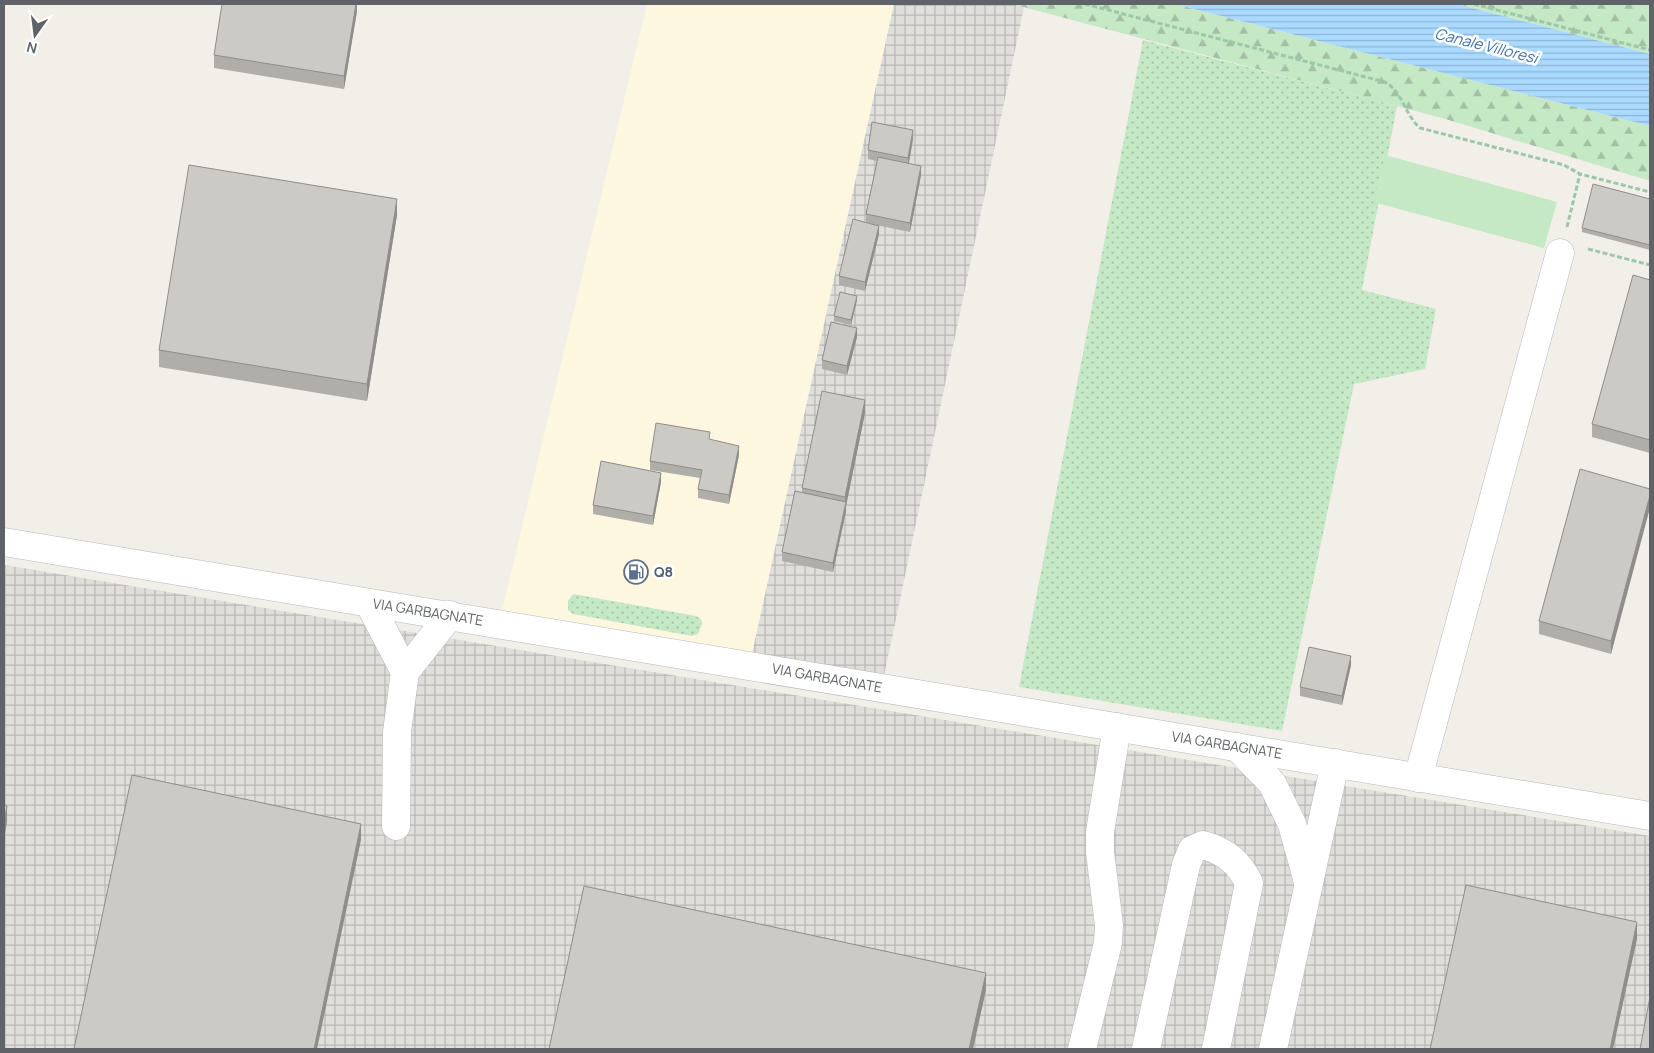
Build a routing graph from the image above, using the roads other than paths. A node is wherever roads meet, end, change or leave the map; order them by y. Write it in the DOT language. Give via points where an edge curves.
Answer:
graph roads {
  1 [pos="1561,248"];
  2 [pos="4,542"];
  3 [pos="369,603"];
  4 [pos="450,615"];
  5 [pos="405,672"];
  6 [pos="1117,727"];
  7 [pos="1237,747"];
  8 [pos="1335,763"];
  9 [pos="1418,778"];
  10 [pos="1650,816"];
  11 [pos="396,826"];
  12 [pos="1309,886"];
  13 [pos="1082,1049"];
  14 [pos="1146,1049"];
  15 [pos="1216,1049"];
  16 [pos="1273,1049"];
  1 -- 9 [label="street"];
  2 -- 3 [label="street, VIA GARBAGNATE"];
  3 -- 4 [label="street, VIA GARBAGNATE"];
  3 -- 5 [label="street"];
  4 -- 5 [label="street"];
  4 -- 6 [label="street, VIA GARBAGNATE"];
  5 -- 11 [label="street" via="397,732"];
  6 -- 7 [label="street, VIA GARBAGNATE"];
  6 -- 13 [label="street" via="1100,832 1108,944"];
  7 -- 8 [label="street, VIA GARBAGNATE"];
  7 -- 12 [label="street" via="1272,783 1292,824"];
  8 -- 9 [label="street, VIA GARBAGNATE"];
  8 -- 12 [label="street"];
  9 -- 10 [label="street, VIA GARBAGNATE"];
  12 -- 16 [label="street"];
  14 -- 15 [label="street" via="1186,865 1192,850 1203,844 1229,856 1244,872 1249,883"];
}
